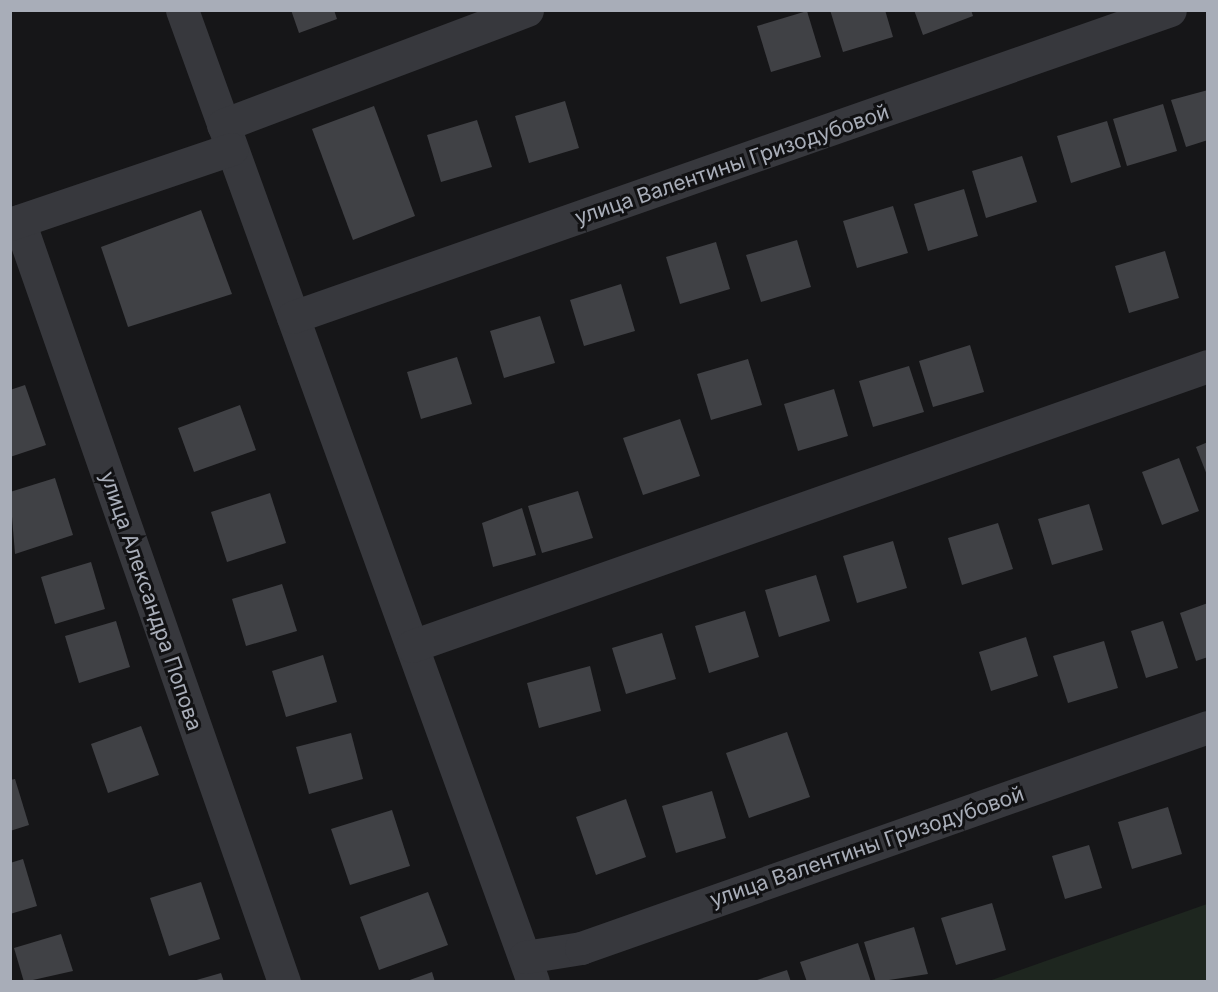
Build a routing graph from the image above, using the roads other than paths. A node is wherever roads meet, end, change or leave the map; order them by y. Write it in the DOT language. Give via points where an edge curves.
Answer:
graph roads {
  1 [pos="182,10"];
  2 [pos="527,10"];
  3 [pos="1170,10"];
  4 [pos="228,137"];
  5 [pos="15,223"];
  6 [pos="293,317"];
  7 [pos="1208,366"];
  8 [pos="412,646"];
  9 [pos="1208,728"];
  10 [pos="529,969"];
  11 [pos="284,981"];
  1 -- 4 [label="street"];
  2 -- 4 [label="street"];
  3 -- 6 [label="street, улица Валентины Гризодубовой"];
  4 -- 5 [label="street"];
  4 -- 6 [label="street"];
  5 -- 11 [label="street, улица Александра Попова"];
  6 -- 8 [label="street"];
  7 -- 8 [label="street"];
  8 -- 10 [label="street"];
  9 -- 10 [label="street, улица Валентины Гризодубовой"];
}
